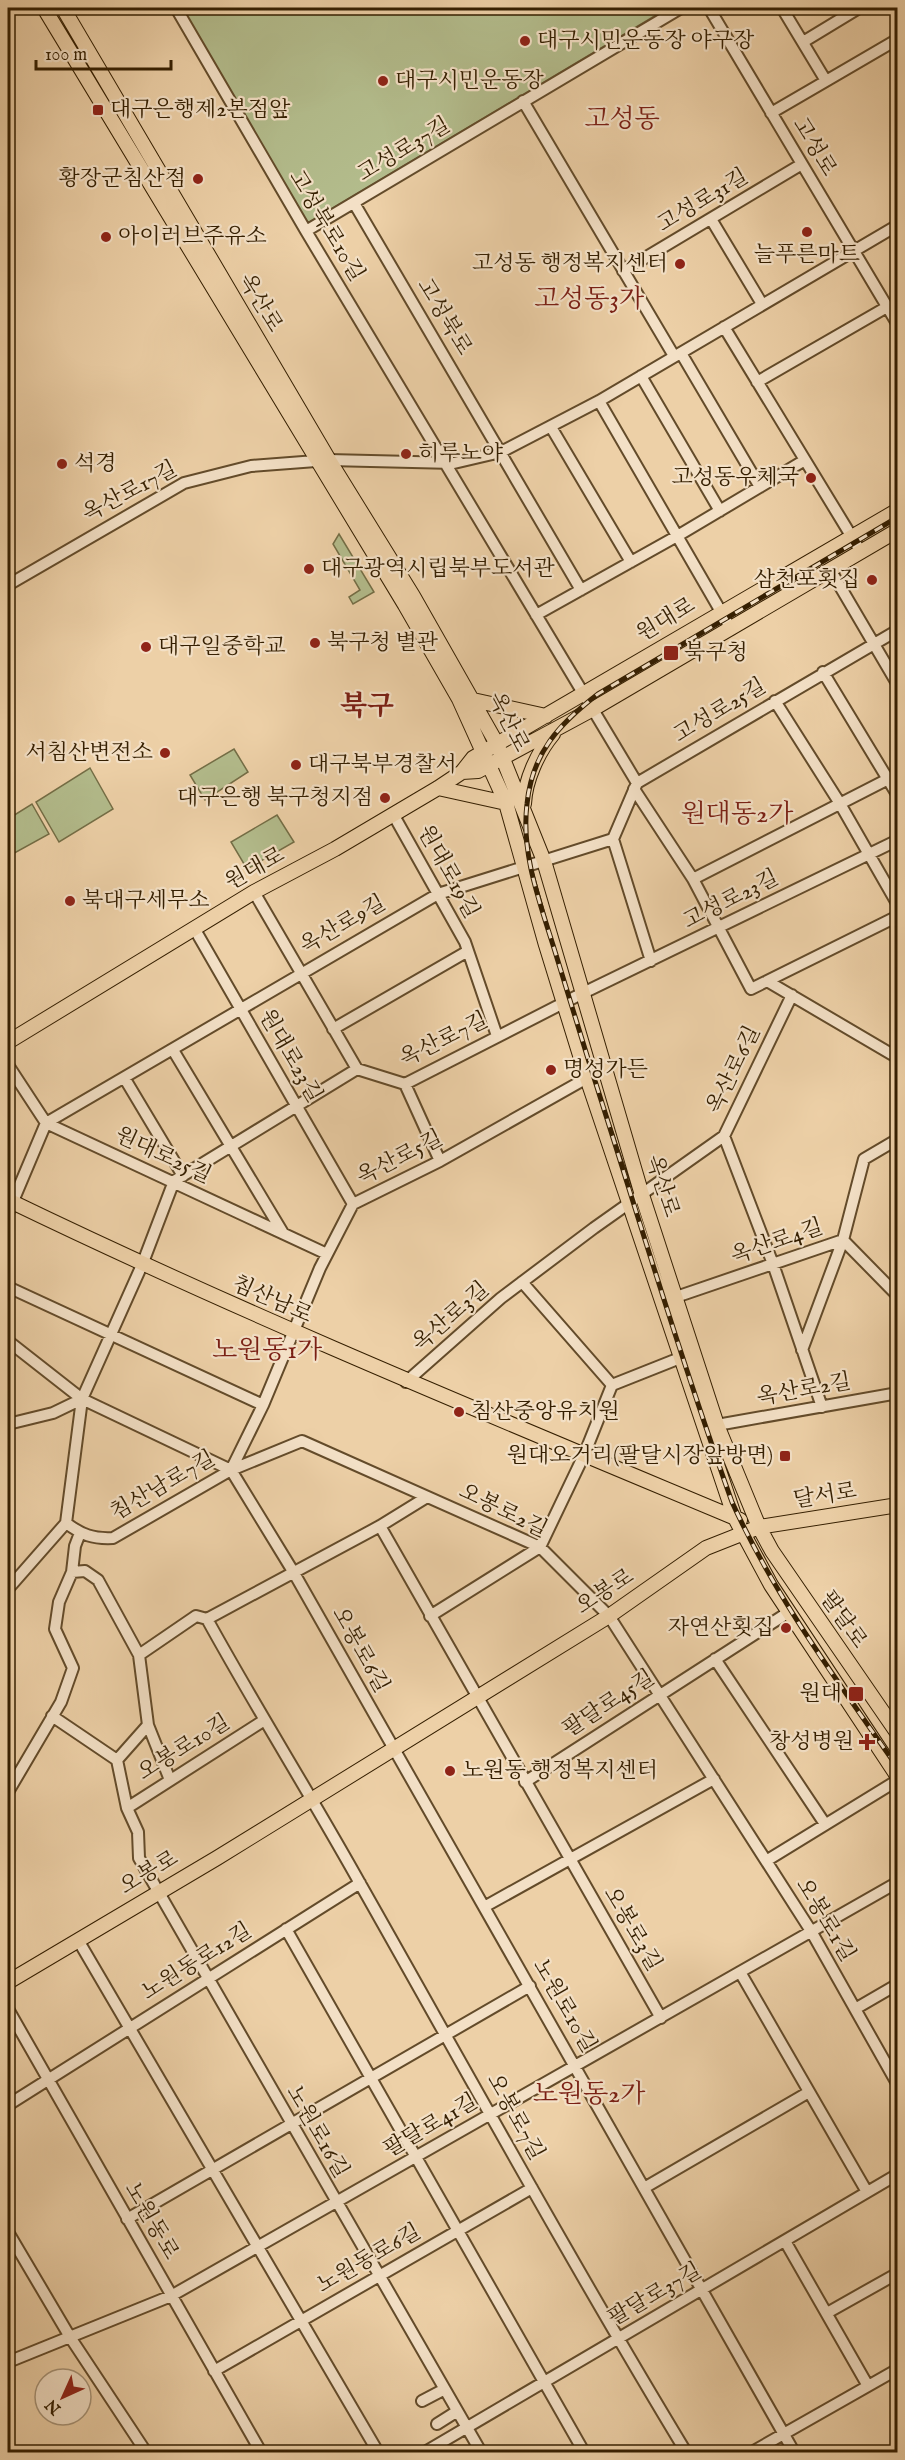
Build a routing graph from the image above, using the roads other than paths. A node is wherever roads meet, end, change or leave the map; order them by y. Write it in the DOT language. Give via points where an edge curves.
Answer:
graph roads {
  1 [pos="44,8"];
  2 [pos="63,8"];
  3 [pos="176,8"];
  4 [pos="681,8"];
  5 [pos="709,8"];
  6 [pos="782,8"];
  7 [pos="859,8"];
  8 [pos="897,39"];
  9 [pos="803,42"];
  10 [pos="826,81"];
  11 [pos="523,101"];
  12 [pos="771,114"];
  13 [pos="802,164"];
  14 [pos="354,203"];
  15 [pos="711,219"];
  16 [pos="897,225"];
  17 [pos="306,231"];
  18 [pos="854,251"];
  19 [pos="624,271"];
  20 [pos="762,304"];
  21 [pos="887,307"];
  22 [pos="897,325"];
  23 [pos="724,327"];
  24 [pos="678,355"];
  25 [pos="641,376"];
  26 [pos="757,382"];
  27 [pos="599,401"];
  28 [pos="551,427"];
  29 [pos="501,452"];
  30 [pos="324,460"];
  31 [pos="805,460"];
  32 [pos="444,464"];
  33 [pos="760,487"];
  34 [pos="897,510"];
  35 [pos="720,511"];
  36 [pos="897,530"];
  37 [pos="679,535"];
  38 [pos="851,536"];
  39 [pos="861,552"];
  40 [pos="631,562"];
  41 [pos="831,571"];
  42 [pos="8,585"];
  43 [pos="581,590"];
  44 [pos="721,611"];
  45 [pos="536,615"];
  46 [pos="731,629"];
  47 [pos="897,630"];
  48 [pos="873,643"];
  49 [pos="823,672"];
  50 [pos="897,685"];
  51 [pos="583,694"];
  52 [pos="473,700"];
  53 [pos="775,701"];
  54 [pos="593,709"];
  55 [pos="546,716"];
  56 [pos="557,729"];
  57 [pos="497,744"];
  58 [pos="484,751"];
  59 [pos="497,761"];
  60 [pos="462,772"];
  61 [pos="892,776"];
  62 [pos="635,786"];
  63 [pos="438,788"];
  64 [pos="897,796"];
  65 [pos="839,802"];
  66 [pos="506,803"];
  67 [pos="524,806"];
  68 [pos="393,813"];
  69 [pos="613,839"];
  70 [pos="897,840"];
  71 [pos="868,852"];
  72 [pos="544,861"];
  73 [pos="525,867"];
  74 [pos="693,879"];
  75 [pos="254,892"];
  76 [pos="438,894"];
  77 [pos="897,905"];
  78 [pos="897,916"];
  79 [pos="194,928"];
  80 [pos="718,928"];
  81 [pos="468,951"];
  82 [pos="651,961"];
  83 [pos="300,972"];
  84 [pos="767,981"];
  85 [pos="581,994"];
  86 [pos="792,995"];
  87 [pos="564,1002"];
  88 [pos="240,1008"];
  89 [pos="333,1029"];
  90 [pos="497,1036"];
  91 [pos="8,1042"];
  92 [pos="173,1050"];
  93 [pos="897,1058"];
  94 [pos="8,1065"];
  95 [pos="357,1069"];
  96 [pos="587,1078"];
  97 [pos="125,1079"];
  98 [pos="405,1084"];
  99 [pos="297,1107"];
  100 [pos="46,1123"];
  101 [pos="724,1136"];
  102 [pos="897,1139"];
  103 [pos="231,1147"];
  104 [pos="440,1161"];
  105 [pos="179,1179"];
  106 [pos="642,1195"];
  107 [pos="353,1203"];
  108 [pos="630,1204"];
  109 [pos="9,1205"];
  110 [pos="283,1233"];
  111 [pos="843,1240"];
  112 [pos="327,1254"];
  113 [pos="772,1264"];
  114 [pos="142,1265"];
  115 [pos="522,1282"];
  116 [pos="8,1287"];
  117 [pos="897,1296"];
  118 [pos="676,1297"];
  119 [pos="292,1332"];
  120 [pos="110,1336"];
  121 [pos="8,1341"];
  122 [pos="802,1350"];
  123 [pos="680,1358"];
  124 [pos="406,1382"];
  125 [pos="612,1385"];
  126 [pos="897,1393"];
  127 [pos="82,1399"];
  128 [pos="263,1405"];
  129 [pos="822,1407"];
  130 [pos="8,1424"];
  131 [pos="717,1425"];
  132 [pos="584,1455"];
  133 [pos="231,1470"];
  134 [pos="427,1497"];
  135 [pos="897,1505"];
  136 [pos="735,1518"];
  137 [pos="66,1523"];
  138 [pos="380,1526"];
  139 [pos="759,1527"];
  140 [pos="743,1532"];
  141 [pos="80,1533"];
  142 [pos="540,1547"];
  143 [pos="72,1572"];
  144 [pos="294,1573"];
  145 [pos="8,1589"];
  146 [pos="789,1612"];
  147 [pos="430,1616"];
  148 [pos="609,1616"];
  149 [pos="207,1619"];
  150 [pos="139,1655"];
  151 [pos="715,1659"];
  152 [pos="660,1695"];
  153 [pos="476,1697"];
  154 [pos="52,1716"];
  155 [pos="263,1721"];
  156 [pos="148,1725"];
  157 [pos="897,1734"];
  158 [pos="392,1747"];
  159 [pos="117,1760"];
  160 [pos="897,1778"];
  161 [pos="714,1779"];
  162 [pos="170,1780"];
  163 [pos="525,1782"];
  164 [pos="8,1792"];
  165 [pos="311,1798"];
  166 [pos="126,1808"];
  167 [pos="825,1824"];
  168 [pos="570,1859"];
  169 [pos="766,1861"];
  170 [pos="897,1882"];
  171 [pos="360,1883"];
  172 [pos="158,1893"];
  173 [pos="484,1907"];
  174 [pos="286,1929"];
  175 [pos="811,1931"];
  176 [pos="78,1940"];
  177 [pos="740,1972"];
  178 [pos="207,1979"];
  179 [pos="8,1982"];
  180 [pos="897,1984"];
  181 [pos="530,1986"];
  182 [pos="8,2009"];
  183 [pos="855,2009"];
  184 [pos="661,2018"];
  185 [pos="130,2028"];
  186 [pos="445,2034"];
  187 [pos="576,2067"];
  188 [pos="370,2077"];
  189 [pos="48,2079"];
  190 [pos="897,2085"];
  191 [pos="809,2092"];
  192 [pos="8,2105"];
  193 [pos="491,2114"];
  194 [pos="291,2124"];
  195 [pos="415,2157"];
  196 [pos="213,2169"];
  197 [pos="897,2174"];
  198 [pos="532,2188"];
  199 [pos="644,2188"];
  200 [pos="867,2192"];
  201 [pos="336,2203"];
  202 [pos="127,2219"];
  203 [pos="458,2231"];
  204 [pos="8,2232"];
  205 [pos="785,2241"];
  206 [pos="11,2245"];
  207 [pos="257,2247"];
  208 [pos="897,2273"];
  209 [pos="378,2277"];
  210 [pos="703,2291"];
  211 [pos="171,2296"];
  212 [pos="827,2313"];
  213 [pos="300,2321"];
  214 [pos="70,2337"];
  215 [pos="618,2339"];
  216 [pos="8,2362"];
  217 [pos="897,2368"];
  218 [pos="214,2371"];
  219 [pos="543,2381"];
  220 [pos="868,2386"];
  221 [pos="443,2390"];
  222 [pos="422,2401"];
  223 [pos="456,2412"];
  224 [pos="436,2424"];
  225 [pos="468,2429"];
  226 [pos="784,2434"];
  227 [pos="146,2452"];
  228 [pos="261,2452"];
  229 [pos="378,2452"];
  230 [pos="425,2452"];
  231 [pos="481,2452"];
  232 [pos="584,2452"];
  233 [pos="686,2452"];
  234 [pos="752,2452"];
  235 [pos="794,2452"];
  1 -- 30 [label="main road, 옥산로"];
  2 -- 30 [label="main road, 옥산로"];
  3 -- 17 [label="street, 고성북로10길"];
  4 -- 11 [label="street, 고성로37길"];
  5 -- 12 [label="street, 고성로"];
  6 -- 9 [label="street"];
  7 -- 9 [label="street"];
  8 -- 10 [label="street"];
  9 -- 10 [label="street"];
  10 -- 12 [label="street"];
  11 -- 14 [label="street, 고성로37길"];
  11 -- 19 [label="street"];
  12 -- 13 [label="street, 고성로"];
  13 -- 15 [label="street, 고성로31길"];
  13 -- 18 [label="street, 고성로"];
  14 -- 17 [label="street, 고성로37길"];
  14 -- 29 [label="street, 고성북로"];
  15 -- 19 [label="street, 고성로31길"];
  15 -- 20 [label="street"];
  16 -- 18 [label="street"];
  17 -- 32 [label="street, 고성북로10길"];
  18 -- 20 [label="street"];
  18 -- 21 [label="street, 고성로"];
  19 -- 24 [label="street"];
  20 -- 23 [label="street"];
  21 -- 22 [label="street, 고성로"];
  21 -- 26 [label="street"];
  23 -- 24 [label="street"];
  23 -- 26 [label="street"];
  24 -- 25 [label="street"];
  24 -- 33 [label="street"];
  25 -- 27 [label="street"];
  25 -- 35 [label="street"];
  26 -- 31 [label="street"];
  27 -- 28 [label="street"];
  27 -- 37 [label="street"];
  28 -- 29 [label="street"];
  28 -- 40 [label="street"];
  29 -- 32 [label="street"];
  29 -- 43 [label="street, 고성북로"];
  30 -- 32 [label="street"];
  30 -- 42 [label="street, 옥산로17길" via="251,466 184,483"];
  30 -- 52 [label="main road, 옥산로" via="413,596"];
  30 -- 58 [label="main road, 옥산로"];
  31 -- 33 [label="street"];
  31 -- 38 [label="street"];
  32 -- 45 [label="street"];
  33 -- 35 [label="street"];
  34 -- 38 [label="main road, 원대로"];
  35 -- 37 [label="street"];
  36 -- 39 [label="main road, 원대로"];
  37 -- 40 [label="street"];
  37 -- 44 [label="street"];
  38 -- 39 [label="street"];
  38 -- 44 [label="main road, 원대로"];
  39 -- 41 [label="main road, 원대로"];
  40 -- 43 [label="street"];
  41 -- 46 [label="main road, 원대로"];
  41 -- 48 [label="street"];
  43 -- 45 [label="street"];
  44 -- 46 [label="street"];
  44 -- 51 [label="main road, 원대로"];
  45 -- 51 [label="street"];
  46 -- 54 [label="main road, 원대로"];
  47 -- 48 [label="street, 고성로25길"];
  48 -- 49 [label="street, 고성로25길"];
  48 -- 50 [label="street"];
  49 -- 53 [label="street, 고성로25길"];
  49 -- 61 [label="street"];
  51 -- 54 [label="street"];
  51 -- 55 [label="main road, 원대로"];
  52 -- 55 [label="main road"];
  52 -- 57 [label="main road, 옥산로"];
  53 -- 62 [label="street, 고성로25길"];
  53 -- 65 [label="street"];
  54 -- 56 [label="main road, 원대로"];
  54 -- 62 [label="street"];
  55 -- 57 [label="main road, 원대로"];
  56 -- 59 [label="main road, 원대로"];
  56 -- 67 [label="main road" via="537,759 524,793"];
  57 -- 58 [label="main road, 원대로"];
  57 -- 59 [label="main road, 옥산로"];
  58 -- 59 [label="main road, 옥산로"];
  58 -- 60 [label="main road, 원대로"];
  59 -- 60 [label="main road, 원대로" via="478,771"];
  59 -- 66 [label="main road"];
  59 -- 67 [label="main road, 옥산로"];
  60 -- 63 [label="main road, 원대로"];
  61 -- 64 [label="street"];
  61 -- 65 [label="street"];
  62 -- 69 [label="street"];
  62 -- 74 [label="street"];
  63 -- 66 [label="main road"];
  63 -- 68 [label="main road, 원대로"];
  65 -- 71 [label="street"];
  65 -- 74 [label="street"];
  66 -- 73 [label="main road"];
  67 -- 72 [label="main road, 옥산로"];
  68 -- 75 [label="main road, 원대로"];
  68 -- 76 [label="street, 원대로19길"];
  69 -- 72 [label="street"];
  69 -- 82 [label="street"];
  70 -- 71 [label="street, 고성로23길"];
  71 -- 77 [label="street"];
  71 -- 80 [label="street, 고성로23길"];
  72 -- 73 [label="street, 옥산로9길"];
  72 -- 85 [label="main road, 옥산로"];
  73 -- 76 [label="street, 옥산로9길"];
  73 -- 87 [label="main road"];
  74 -- 80 [label="street"];
  75 -- 79 [label="main road, 원대로"];
  75 -- 83 [label="street"];
  76 -- 81 [label="street, 원대로19길"];
  76 -- 83 [label="street, 옥산로9길"];
  78 -- 84 [label="street"];
  79 -- 88 [label="street, 원대로23길"];
  79 -- 91 [label="main road, 원대로"];
  80 -- 82 [label="street, 고성로23길"];
  80 -- 84 [label="street" via="751,989"];
  81 -- 89 [label="street, 원대로19길"];
  81 -- 90 [label="street, 원대로19길"];
  82 -- 85 [label="street, 고성로23길"];
  83 -- 88 [label="street, 옥산로9길"];
  83 -- 89 [label="street"];
  84 -- 86 [label="street"];
  85 -- 87 [label="street, 옥산로7길"];
  85 -- 106 [label="main road, 옥산로"];
  86 -- 93 [label="street"];
  86 -- 101 [label="street, 옥산로6길"];
  87 -- 90 [label="street, 옥산로7길"];
  87 -- 96 [label="main road"];
  88 -- 92 [label="street, 옥산로9길"];
  88 -- 99 [label="street, 원대로23길"];
  89 -- 95 [label="street"];
  90 -- 98 [label="street, 옥산로7길"];
  92 -- 97 [label="street, 옥산로9길"];
  92 -- 103 [label="street"];
  94 -- 100 [label="street"];
  95 -- 98 [label="street, 옥산로7길"];
  95 -- 99 [label="street"];
  96 -- 104 [label="street, 옥산로5길"];
  96 -- 108 [label="main road"];
  97 -- 100 [label="street, 옥산로9길"];
  97 -- 105 [label="street"];
  98 -- 104 [label="street"];
  99 -- 103 [label="street"];
  99 -- 107 [label="street, 원대로23길"];
  100 -- 105 [label="street, 원대로25길"];
  100 -- 109 [label="street"];
  101 -- 106 [label="street, 옥산로6길"];
  101 -- 113 [label="street"];
  102 -- 111 [label="street, 옥산로4길" via="864,1159"];
  103 -- 105 [label="street"];
  103 -- 110 [label="street"];
  104 -- 107 [label="street, 옥산로5길"];
  105 -- 110 [label="street, 원대로25길"];
  105 -- 114 [label="street"];
  106 -- 108 [label="street, 옥산로3길"];
  106 -- 118 [label="main road, 옥산로"];
  107 -- 112 [label="street, 옥산로5길"];
  108 -- 115 [label="street, 옥산로3길"];
  108 -- 123 [label="main road"];
  109 -- 114 [label="main road, 침산남로"];
  110 -- 112 [label="street, 원대로25길"];
  111 -- 113 [label="street, 옥산로4길"];
  111 -- 117 [label="street"];
  111 -- 122 [label="street"];
  112 -- 119 [label="street, 옥산로5길"];
  113 -- 118 [label="street, 옥산로4길"];
  113 -- 122 [label="street"];
  114 -- 119 [label="main road, 침산남로"];
  114 -- 120 [label="street"];
  115 -- 124 [label="street, 옥산로3길"];
  115 -- 125 [label="street, 옥산로3길"];
  116 -- 120 [label="street"];
  118 -- 131 [label="main road, 옥산로"];
  119 -- 124 [label="main road, 침산남로"];
  119 -- 128 [label="street, 침산남로7길"];
  120 -- 127 [label="street"];
  120 -- 128 [label="street"];
  121 -- 127 [label="street"];
  122 -- 129 [label="street"];
  123 -- 125 [label="street"];
  123 -- 136 [label="main road"];
  124 -- 132 [label="main road, 침산남로"];
  125 -- 132 [label="street"];
  126 -- 129 [label="street, 옥산로2길"];
  127 -- 130 [label="street" via="53,1413"];
  127 -- 133 [label="street"];
  127 -- 137 [label="street"];
  128 -- 133 [label="street, 침산남로7길"];
  129 -- 131 [label="street, 옥산로2길"];
  131 -- 139 [label="main road, 옥산로"];
  132 -- 136 [label="main road, 침산남로"];
  132 -- 142 [label="street"];
  133 -- 134 [label="street, 오봉로2길" via="302,1441"];
  133 -- 141 [label="street, 침산남로7길" via="113,1538 97,1539"];
  133 -- 144 [label="street, 오봉로6길"];
  134 -- 138 [label="street, 오봉로2길"];
  134 -- 142 [label="street, 오봉로2길"];
  135 -- 139 [label="main road, 달서로"];
  136 -- 139 [label="main road, 침산남로"];
  136 -- 140 [label="main road"];
  137 -- 141 [label="street, 침산남로7길"];
  137 -- 145 [label="street"];
  138 -- 144 [label="street, 오봉로2길"];
  138 -- 147 [label="street"];
  139 -- 140 [label="main road, 오봉로"];
  139 -- 157 [label="main road, 팔달로" via="788,1578"];
  140 -- 146 [label="main road"];
  140 -- 148 [label="main road, 오봉로" via="706,1548"];
  141 -- 143 [label="street"];
  142 -- 147 [label="street"];
  142 -- 148 [label="street, 오봉로2길"];
  143 -- 150 [label="street" via="85,1571 98,1580"];
  143 -- 154 [label="street" via="59,1602 55,1629 73,1668"];
  144 -- 149 [label="street"];
  144 -- 158 [label="street, 오봉로6길"];
  146 -- 151 [label="street, 팔달로45길"];
  146 -- 160 [label="main road"];
  147 -- 153 [label="street"];
  148 -- 152 [label="street, 오봉로1길"];
  148 -- 153 [label="main road, 오봉로"];
  149 -- 150 [label="street" via="196,1616"];
  149 -- 155 [label="street"];
  150 -- 156 [label="street"];
  151 -- 152 [label="street, 팔달로45길"];
  151 -- 167 [label="street"];
  152 -- 161 [label="street, 오봉로1길"];
  152 -- 163 [label="street, 팔달로45길"];
  153 -- 158 [label="main road, 오봉로"];
  153 -- 163 [label="street, 오봉로3길"];
  154 -- 159 [label="street, 오봉로10길"];
  154 -- 164 [label="street"];
  155 -- 162 [label="street, 오봉로10길"];
  155 -- 165 [label="street"];
  156 -- 159 [label="street, 오봉로10길"];
  156 -- 162 [label="street"];
  158 -- 165 [label="main road, 오봉로"];
  158 -- 173 [label="street, 노원로10길"];
  159 -- 166 [label="street, 오봉로10길"];
  160 -- 167 [label="street"];
  161 -- 168 [label="street"];
  161 -- 169 [label="street, 오봉로1길"];
  162 -- 166 [label="street, 오봉로10길"];
  163 -- 168 [label="street, 오봉로3길"];
  165 -- 171 [label="street, 오봉로7길"];
  165 -- 172 [label="main road, 오봉로"];
  166 -- 172 [label="street, 오봉로10길" via="138,1832 139,1858"];
  167 -- 169 [label="street"];
  168 -- 173 [label="street"];
  168 -- 184 [label="street, 오봉로3길"];
  169 -- 175 [label="street, 오봉로1길"];
  170 -- 175 [label="street, 팔달로41길"];
  171 -- 174 [label="street, 노원동로12길"];
  171 -- 186 [label="street, 오봉로7길"];
  172 -- 176 [label="main road, 오봉로"];
  172 -- 178 [label="street, 노원로16길"];
  173 -- 181 [label="street, 노원로10길"];
  174 -- 178 [label="street, 노원동로12길"];
  174 -- 188 [label="street, 노원동로12길"];
  175 -- 177 [label="street, 팔달로41길"];
  175 -- 183 [label="street, 오봉로1길"];
  176 -- 179 [label="main road, 오봉로"];
  176 -- 185 [label="street"];
  177 -- 184 [label="street, 팔달로41길"];
  177 -- 191 [label="street"];
  178 -- 185 [label="street, 노원동로12길"];
  178 -- 194 [label="street, 노원로16길"];
  180 -- 183 [label="street"];
  181 -- 186 [label="street"];
  181 -- 187 [label="street, 노원로10길"];
  182 -- 189 [label="street, 노원동로"];
  183 -- 190 [label="street, 오봉로1길"];
  184 -- 187 [label="street, 팔달로41길"];
  185 -- 189 [label="street, 노원동로12길"];
  185 -- 196 [label="street, 노원동로12길"];
  186 -- 188 [label="street"];
  186 -- 193 [label="street, 오봉로7길"];
  187 -- 193 [label="street, 팔달로41길"];
  187 -- 199 [label="street, 노원로10길"];
  188 -- 194 [label="street"];
  188 -- 195 [label="street, 노원동로12길"];
  189 -- 192 [label="street, 노원동로12길"];
  189 -- 202 [label="street, 노원동로"];
  191 -- 199 [label="street"];
  191 -- 200 [label="street"];
  193 -- 195 [label="street, 팔달로41길"];
  193 -- 198 [label="street, 오봉로7길"];
  194 -- 196 [label="street"];
  194 -- 201 [label="street, 노원로16길"];
  195 -- 201 [label="street, 팔달로41길"];
  195 -- 203 [label="street, 노원동로12길"];
  196 -- 202 [label="street"];
  196 -- 207 [label="street, 노원동로12길"];
  197 -- 200 [label="street, 팔달로37길"];
  198 -- 203 [label="street, 노원동로6길"];
  198 -- 215 [label="street, 오봉로7길"];
  199 -- 210 [label="street, 노원로10길"];
  200 -- 205 [label="street, 팔달로37길"];
  201 -- 207 [label="street, 팔달로41길"];
  201 -- 209 [label="street, 노원로16길"];
  202 -- 211 [label="street, 노원동로"];
  203 -- 209 [label="street, 노원동로6길"];
  203 -- 219 [label="street, 노원동로6길"];
  204 -- 206 [label="street"];
  205 -- 210 [label="street, 팔달로37길"];
  205 -- 212 [label="street"];
  206 -- 214 [label="street"];
  207 -- 211 [label="street, 팔달로41길"];
  207 -- 213 [label="street, 노원동로12길"];
  208 -- 212 [label="street"];
  209 -- 213 [label="street, 노원동로6길"];
  209 -- 221 [label="street, 노원로16길"];
  210 -- 215 [label="street, 팔달로37길"];
  210 -- 226 [label="street, 노원로10길"];
  211 -- 214 [label="street, 팔달로41길"];
  211 -- 218 [label="street, 노원동로"];
  212 -- 220 [label="street"];
  213 -- 218 [label="street, 노원동로6길"];
  213 -- 229 [label="street, 노원동로6길"];
  214 -- 216 [label="street, 팔달로41길"];
  214 -- 227 [label="street"];
  215 -- 219 [label="street, 팔달로37길"];
  215 -- 233 [label="street, 오봉로7길"];
  217 -- 220 [label="street"];
  218 -- 228 [label="street, 노원동로"];
  219 -- 225 [label="street, 팔달로37길"];
  219 -- 232 [label="street"];
  220 -- 226 [label="street"];
  221 -- 222 [label="street"];
  221 -- 223 [label="street, 노원로16길"];
  223 -- 224 [label="street"];
  223 -- 225 [label="street, 노원로16길"];
  225 -- 230 [label="street, 팔달로37길"];
  225 -- 231 [label="street, 노원로16길"];
  226 -- 234 [label="street"];
  226 -- 235 [label="street, 노원로10길"];
}
